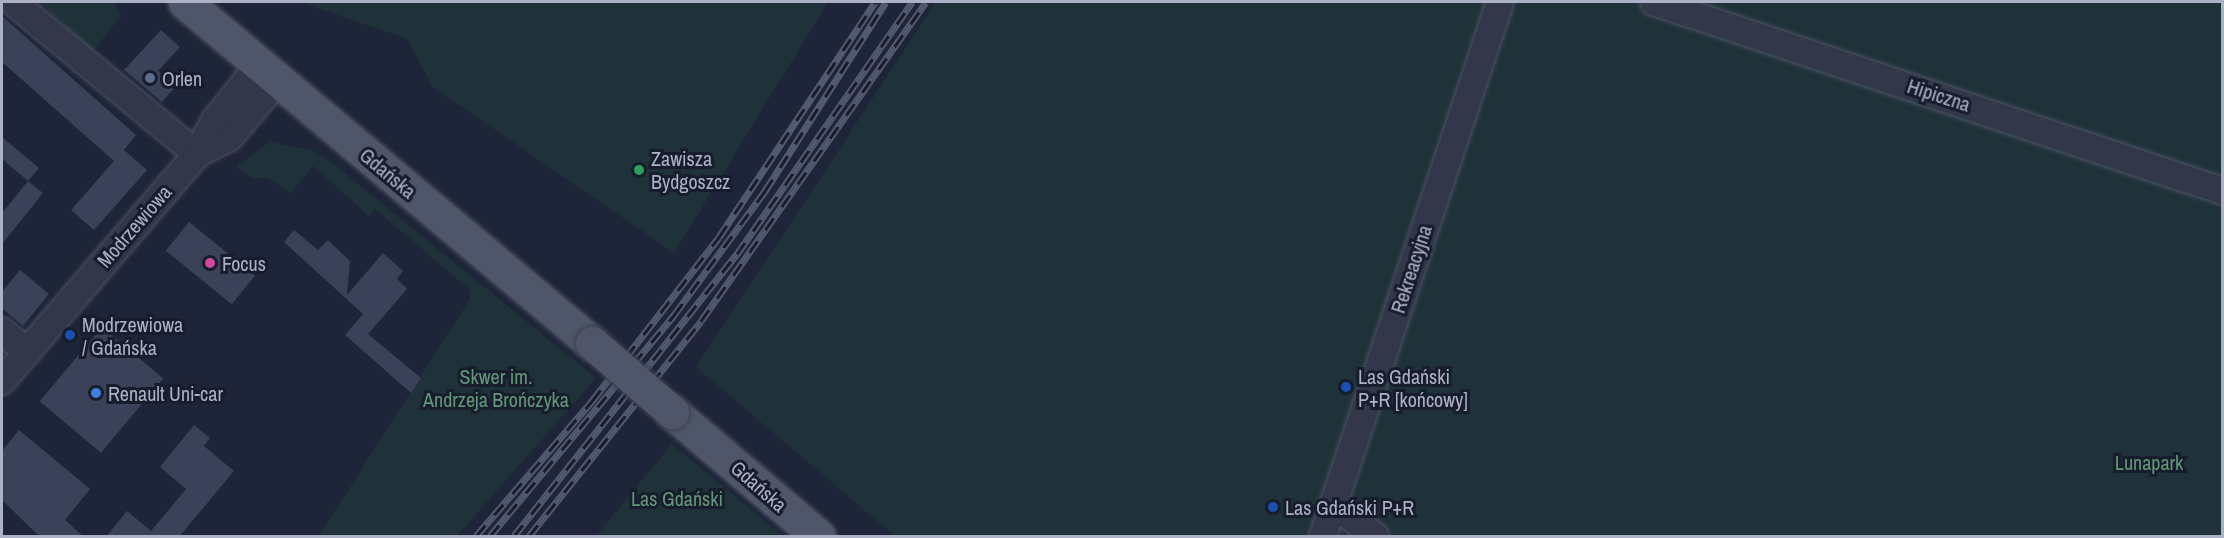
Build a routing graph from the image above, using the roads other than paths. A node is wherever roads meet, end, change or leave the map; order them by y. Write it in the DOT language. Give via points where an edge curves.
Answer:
graph roads {
  1 [pos="13,2"];
  2 [pos="185,2"];
  3 [pos="1500,2"];
  4 [pos="1654,2"];
  5 [pos="268,73"];
  6 [pos="197,154"];
  7 [pos="2223,191"];
  8 [pos="2,331"];
  9 [pos="27,352"];
  10 [pos="2,381"];
  11 [pos="1333,504"];
  12 [pos="818,537"];
  13 [pos="1323,537"];
  14 [pos="1375,537"];
  1 -- 6 [label="street"];
  2 -- 5 [label="main road, Gdańska"];
  3 -- 11 [label="street, Rekreacyjna"];
  4 -- 7 [label="street, Hipiczna"];
  5 -- 6 [label="street, Modrzewiowa" via="216,119"];
  5 -- 6 [label="street" via="223,142"];
  5 -- 12 [label="main road, Gdańska, bridge"];
  6 -- 9 [label="street, Modrzewiowa"];
  8 -- 9 [label="street"];
  9 -- 10 [label="street, Modrzewiowa"];
  11 -- 13 [label="street, Rekreacyjna"];
  11 -- 14 [label="street"];
}
